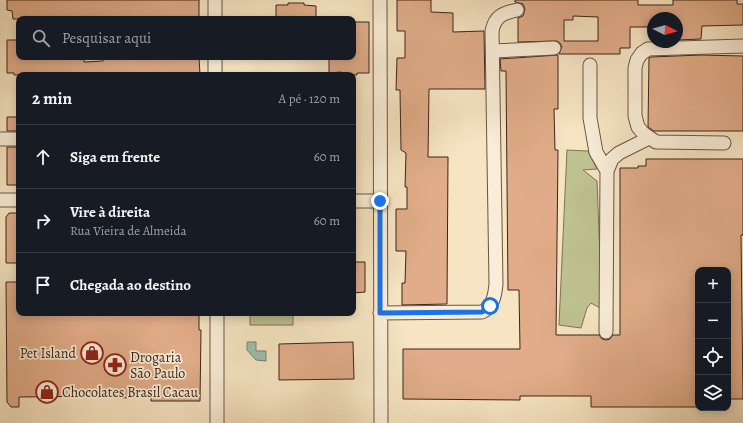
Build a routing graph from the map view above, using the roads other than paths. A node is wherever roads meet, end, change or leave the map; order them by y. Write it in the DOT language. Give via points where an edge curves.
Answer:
graph roads {
  1 [pos="215,0"];
  2 [pos="380,0"];
  3 [pos="517,10"];
  4 [pos="215,16"];
  5 [pos="743,46"];
  6 [pos="554,48"];
  7 [pos="493,51"];
  8 [pos="215,60"];
  9 [pos="590,65"];
  10 [pos="216,72"];
  11 [pos="649,138"];
  12 [pos="0,139"];
  13 [pos="16,139"];
  14 [pos="724,143"];
  15 [pos="607,170"];
  16 [pos="0,200"];
  17 [pos="16,200"];
  18 [pos="356,201"];
  19 [pos="380,201"];
  20 [pos="380,313"];
  21 [pos="217,316"];
  22 [pos="606,332"];
  23 [pos="217,423"];
  24 [pos="381,423"];
  1 -- 4 [label="street"];
  2 -- 19 [label="street"];
  3 -- 7 [label="street" via="501,15 494,24"];
  5 -- 11 [label="street" via="656,48 642,53 635,68 635,116 638,127"];
  6 -- 7 [label="street"];
  7 -- 20 [label="street" via="496,284 492,301 482,312"];
  8 -- 10 [label="street"];
  9 -- 15 [label="street" via="591,125 596,152"];
  11 -- 14 [label="street" via="656,142"];
  11 -- 15 [label="street" via="619,153 612,159"];
  12 -- 13 [label="street"];
  15 -- 22 [label="street"];
  16 -- 17 [label="street"];
  18 -- 19 [label="street"];
  19 -- 20 [label="street"];
  20 -- 24 [label="street"];
  21 -- 23 [label="street"];
}
